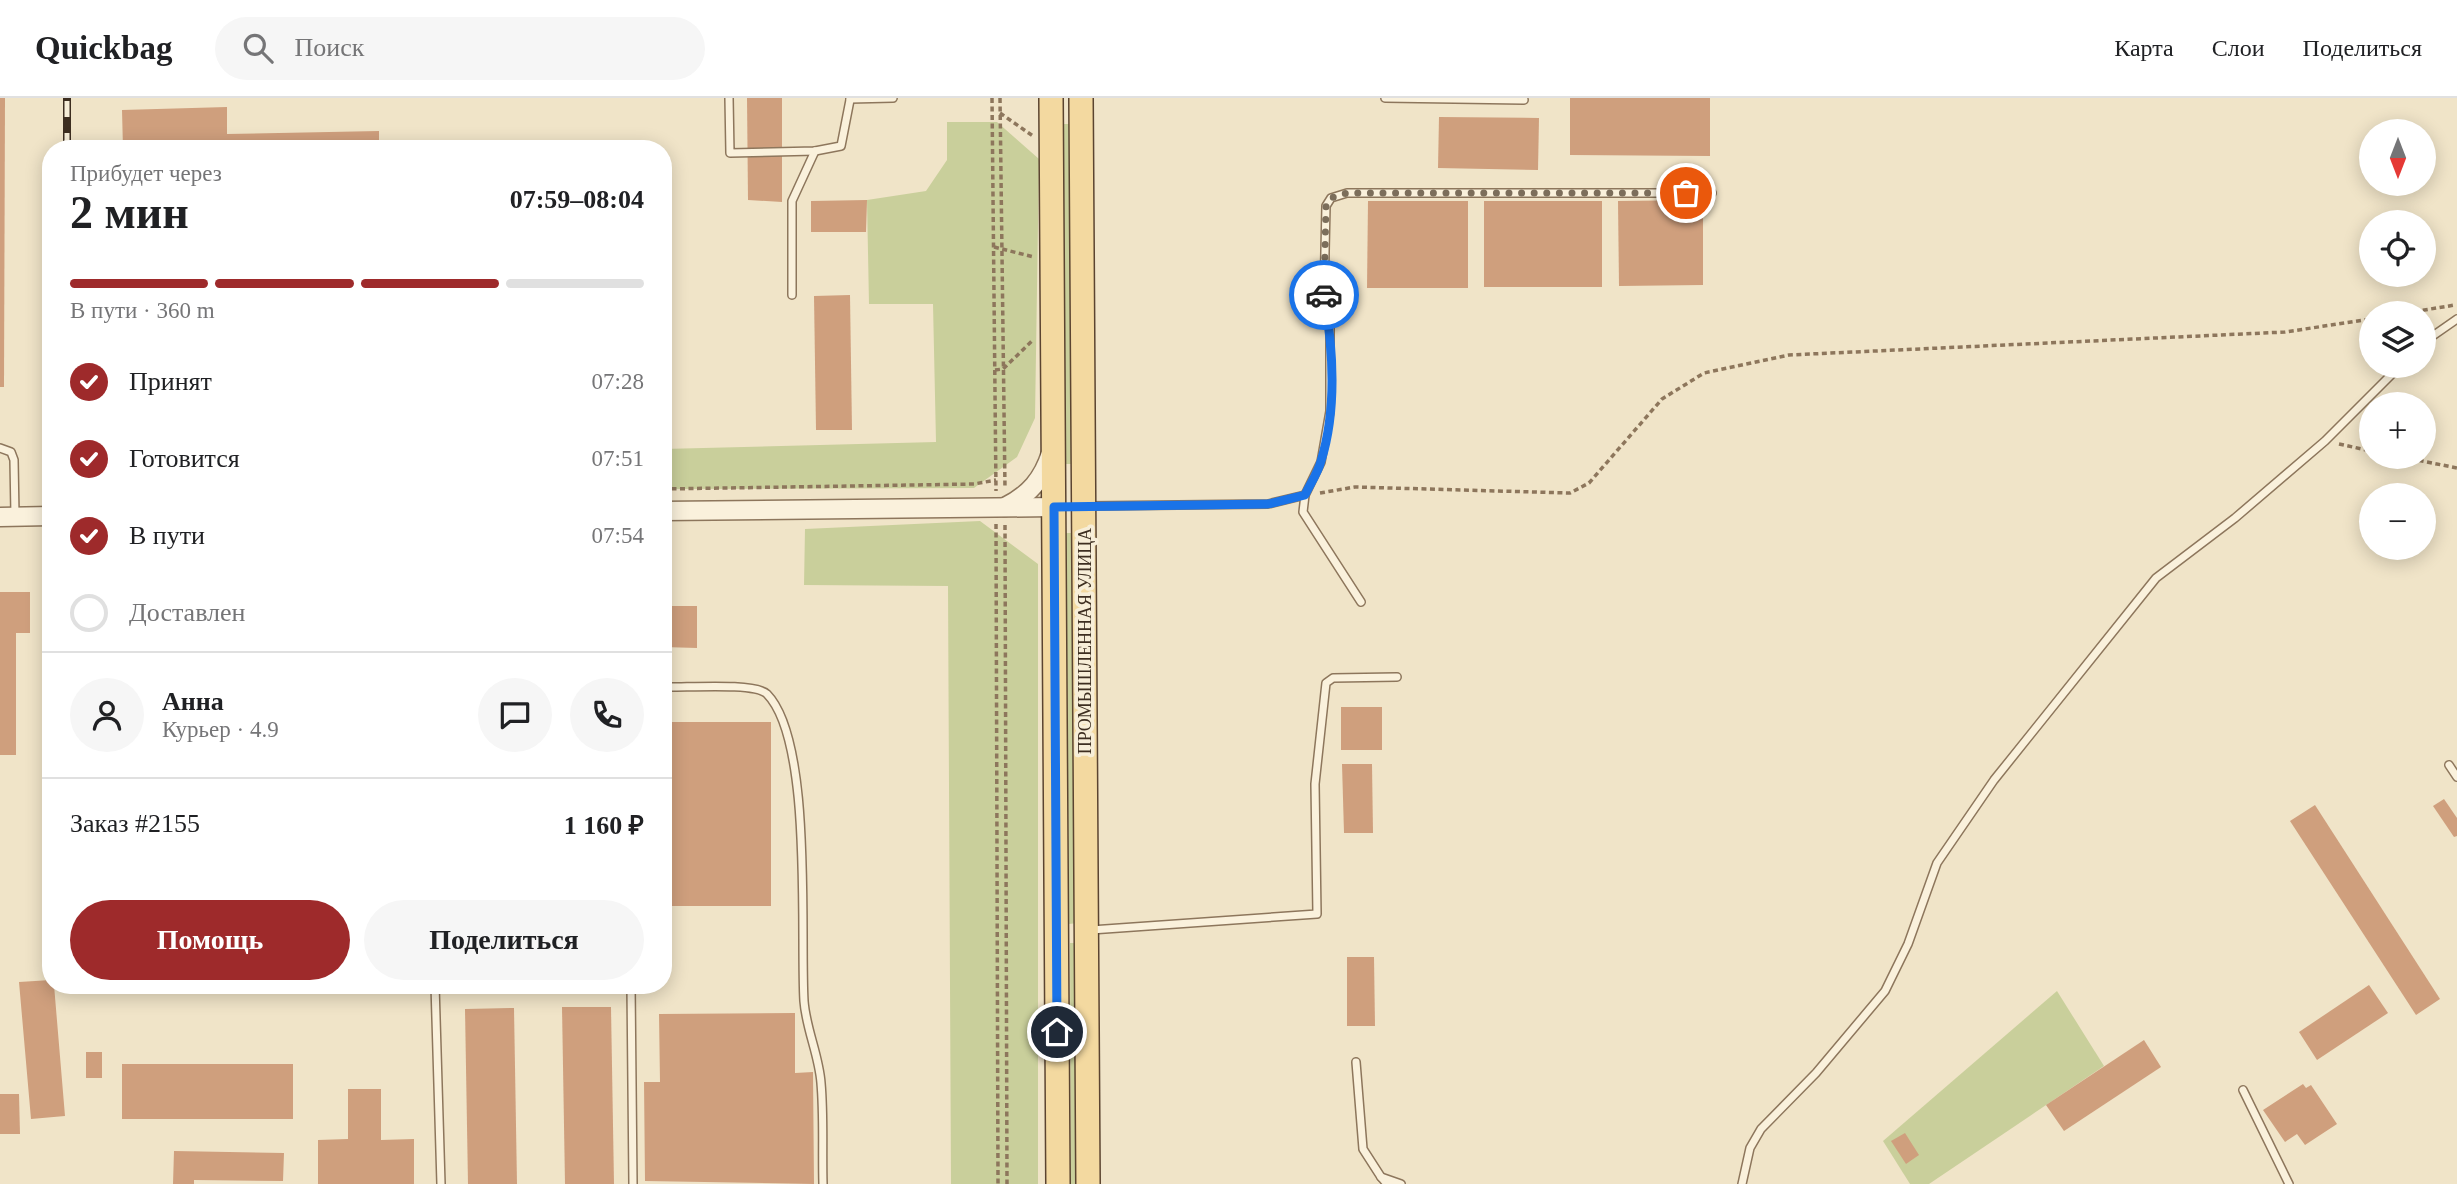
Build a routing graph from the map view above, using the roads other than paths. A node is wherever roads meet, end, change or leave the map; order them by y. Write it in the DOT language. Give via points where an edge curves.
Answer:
graph roads {
  1 [pos="729,98"];
  2 [pos="893,98"];
  3 [pos="1051,98"];
  4 [pos="1081,98"];
  5 [pos="1385,98"];
  6 [pos="850,99"];
  7 [pos="1524,100"];
  8 [pos="816,151"];
  9 [pos="1712,193"];
  10 [pos="792,295"];
  11 [pos="2457,319"];
  12 [pos="2436,334"];
  13 [pos="2388,378"];
  14 [pos="1054,445"];
  15 [pos="0,448"];
  16 [pos="1305,495"];
  17 [pos="1084,506"];
  18 [pos="1000,507"];
  19 [pos="1054,507"];
  20 [pos="672,511"];
  21 [pos="42,516"];
  22 [pos="8,517"];
  23 [pos="1361,602"];
  24 [pos="1397,677"];
  25 [pos="672,687"];
  26 [pos="2449,765"];
  27 [pos="2457,777"];
  28 [pos="1057,930"];
  29 [pos="1087,930"];
  30 [pos="435,994"];
  31 [pos="631,994"];
  32 [pos="1356,1062"];
  33 [pos="2243,1090"];
  34 [pos="1381,1177"];
  35 [pos="441,1184"];
  36 [pos="633,1184"];
  37 [pos="823,1184"];
  38 [pos="1058,1184"];
  39 [pos="1088,1184"];
  40 [pos="1387,1184"];
  41 [pos="1401,1184"];
  42 [pos="1742,1184"];
  43 [pos="2289,1184"];
  1 -- 8 [label="lane" via="730,153"];
  2 -- 6 [label="lane"];
  3 -- 14 [label="main road, ПРОМЫШЛЕННАЯ УЛИЦА"];
  4 -- 17 [label="main road, ПРОМЫШЛЕННАЯ УЛИЦА"];
  5 -- 7 [label="lane"];
  6 -- 8 [label="lane" via="841,146"];
  8 -- 10 [label="lane" via="792,201"];
  9 -- 16 [label="lane" via="1347,193 1331,198 1326,206 1324,297 1330,322 1330,411 1321,462"];
  11 -- 12 [label="lane"];
  13 -- 42 [label="lane" via="2325,441 2156,578 1994,780 1937,863 1908,944 1885,991 1761,1129 1750,1148"];
  14 -- 18 [label="street" via="1034,487"];
  14 -- 19 [label="main road, ПРОМЫШЛЕННАЯ УЛИЦА"];
  15 -- 22 [label="lane" via="11,452 14,460"];
  16 -- 17 [label="lane" via="1268,504"];
  16 -- 23 [label="lane" via="1303,512"];
  17 -- 19 [label="main road"];
  17 -- 29 [label="main road, ПРОМЫШЛЕННАЯ УЛИЦА"];
  18 -- 19 [label="street"];
  18 -- 20 [label="street"];
  19 -- 28 [label="main road, ПРОМЫШЛЕННАЯ УЛИЦА"];
  21 -- 22 [label="street"];
  24 -- 29 [label="lane" via="1333,678 1326,683 1315,784 1317,914"];
  25 -- 37 [label="lane" via="765,692 774,702 793,750 799,795 804,1003 821,1084"];
  26 -- 27 [label="lane"];
  28 -- 29 [label="main road"];
  28 -- 38 [label="main road, ПРОМЫШЛЕННАЯ УЛИЦА"];
  29 -- 39 [label="main road, ПРОМЫШЛЕННАЯ УЛИЦА"];
  30 -- 35 [label="lane"];
  31 -- 36 [label="lane"];
  32 -- 34 [label="lane" via="1363,1149"];
  33 -- 43 [label="lane"];
  34 -- 40 [label="lane"];
  34 -- 41 [label="lane"];
}
